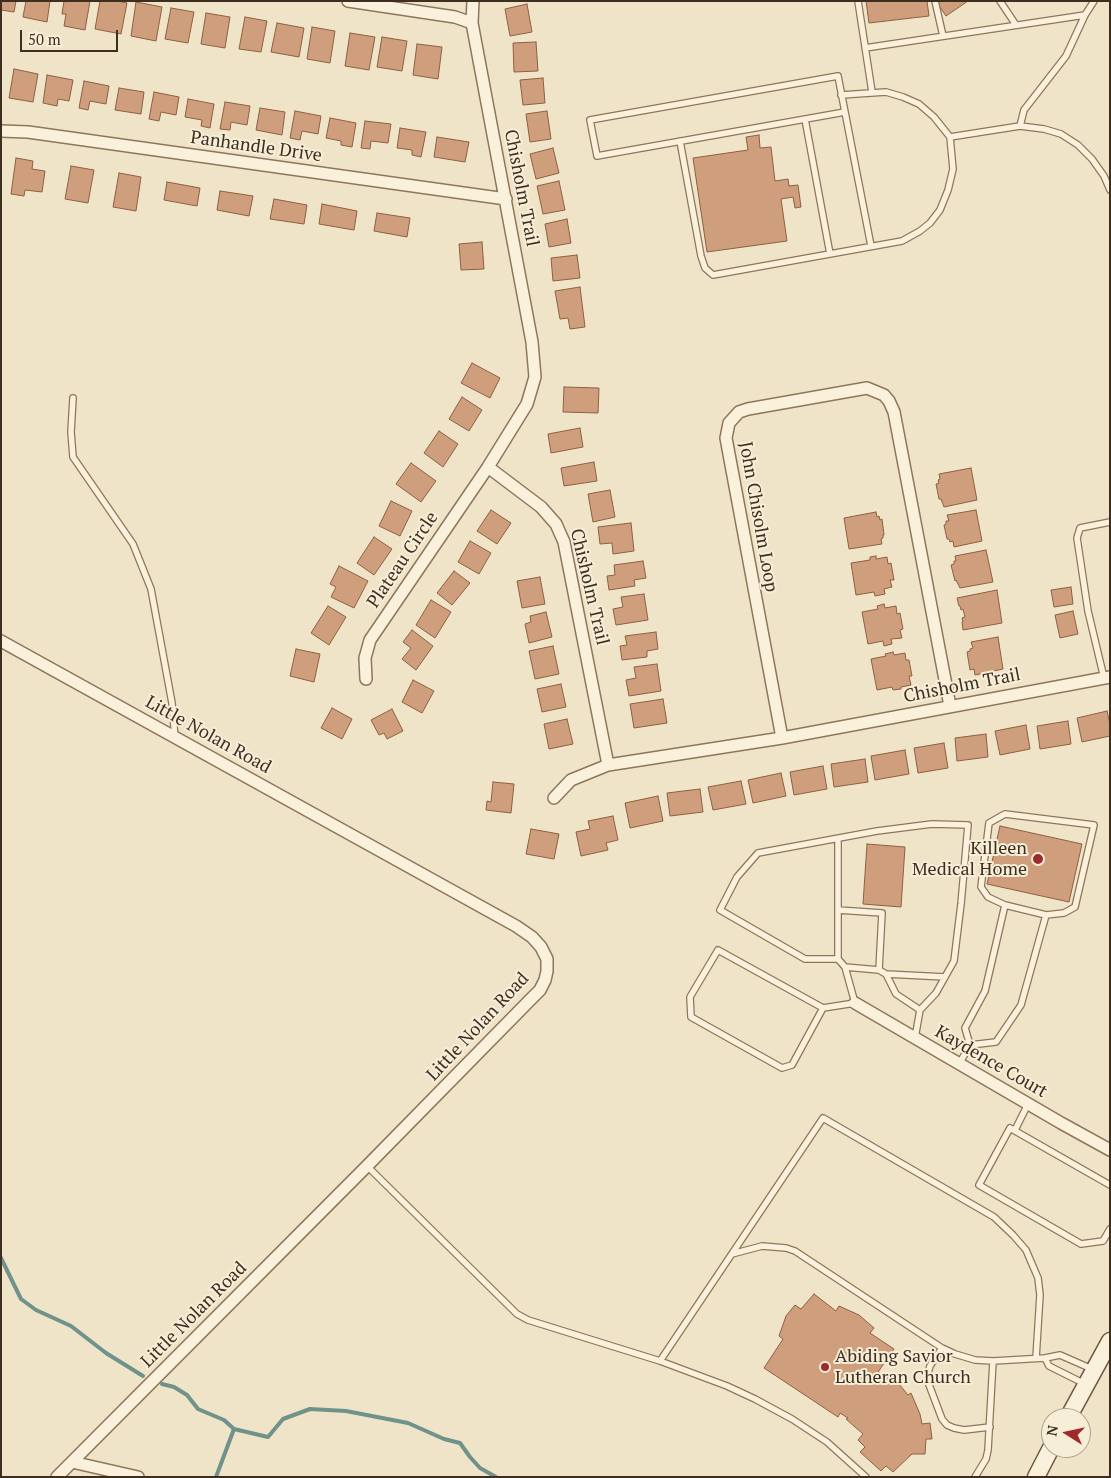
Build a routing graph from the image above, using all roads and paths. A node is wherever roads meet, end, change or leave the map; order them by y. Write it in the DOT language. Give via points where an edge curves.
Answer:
graph roads {
  1 [pos="348,1"];
  2 [pos="473,1"];
  3 [pos="858,1"];
  4 [pos="935,1"];
  5 [pos="1000,1"];
  6 [pos="1094,1"];
  7 [pos="1085,16"];
  8 [pos="472,23"];
  9 [pos="1016,26"];
  10 [pos="943,36"];
  11 [pos="865,48"];
  12 [pos="872,92"];
  13 [pos="841,95"];
  14 [pos="844,112"];
  15 [pos="805,119"];
  16 [pos="1020,126"];
  17 [pos="1,132"];
  18 [pos="950,137"];
  19 [pos="680,141"];
  20 [pos="1110,189"];
  21 [pos="506,199"];
  22 [pos="871,246"];
  23 [pos="830,254"];
  24 [pos="73,398"];
  25 [pos="488,467"];
  26 [pos="1110,522"];
  27 [pos="1,641"];
  28 [pos="1107,677"];
  29 [pos="366,679"];
  30 [pos="950,706"];
  31 [pos="176,738"];
  32 [pos="782,738"];
  33 [pos="608,765"];
  34 [pos="554,798"];
  35 [pos="838,838"];
  36 [pos="1005,905"];
  37 [pos="838,910"];
  38 [pos="1046,915"];
  39 [pos="838,959"];
  40 [pos="845,967"];
  41 [pos="879,970"];
  42 [pos="886,974"];
  43 [pos="945,977"];
  44 [pos="855,1003"];
  45 [pos="823,1008"];
  46 [pos="920,1010"];
  47 [pos="915,1038"];
  48 [pos="970,1045"];
  49 [pos="959,1064"];
  50 [pos="1028,1104"];
  51 [pos="1015,1130"];
  52 [pos="1110,1150"];
  53 [pos="367,1166"];
  54 [pos="1110,1185"];
  55 [pos="1110,1229"];
  56 [pos="732,1254"];
  57 [pos="1110,1341"];
  58 [pos="942,1348"];
  59 [pos="1036,1358"];
  60 [pos="1045,1358"];
  61 [pos="993,1361"];
  62 [pos="660,1362"];
  63 [pos="1090,1377"];
  64 [pos="1073,1408"];
  65 [pos="990,1427"];
  66 [pos="1046,1458"];
  67 [pos="72,1462"];
  68 [pos="57,1477"];
  69 [pos="138,1477"];
  70 [pos="866,1477"];
  71 [pos="975,1477"];
  72 [pos="1036,1477"];
  1 -- 8 [label="street" via="455,17"];
  2 -- 8 [label="street, Chisholm Trail"];
  3 -- 11 [label="lane"];
  4 -- 10 [label="lane"];
  5 -- 9 [label="lane"];
  6 -- 7 [label="lane"];
  7 -- 9 [label="lane"];
  7 -- 16 [label="lane" via="1066,56 1024,110"];
  8 -- 21 [label="street, Chisholm Trail"];
  9 -- 10 [label="lane"];
  10 -- 11 [label="lane"];
  11 -- 12 [label="lane"];
  12 -- 13 [label="lane"];
  12 -- 18 [label="lane" via="886,92 919,104"];
  13 -- 14 [label="lane"];
  13 -- 19 [label="lane" via="838,76 590,120 597,156"];
  14 -- 15 [label="lane"];
  14 -- 22 [label="lane"];
  15 -- 19 [label="lane"];
  15 -- 23 [label="lane"];
  16 -- 18 [label="lane"];
  16 -- 20 [label="lane" via="1062,134 1078,145 1092,159"];
  17 -- 21 [label="street, Panhandle Drive" via="28,132"];
  18 -- 22 [label="lane" via="953,169 940,210 930,223 902,241"];
  19 -- 23 [label="lane" via="701,256 704,268 713,275"];
  21 -- 25 [label="street, Chisholm Trail" via="532,342 535,376 527,404"];
  22 -- 23 [label="lane"];
  24 -- 31 [label="lane" via="73,457 133,544 151,588"];
  25 -- 29 [label="street, Plateau Circle" via="370,640 365,658"];
  25 -- 33 [label="street, Chisholm Trail" via="541,506 556,524 564,542"];
  26 -- 28 [label="lane" via="1080,528 1076,538 1088,611"];
  27 -- 31 [label="street, Little Nolan Road"];
  28 -- 30 [label="street, Chisholm Trail"];
  30 -- 32 [label="street, Chisholm Trail"];
  30 -- 32 [label="street, John Chisolm Loop" via="894,412 889,401 884,395 867,388 748,409 739,412 729,423 726,438"];
  31 -- 53 [label="street, Little Nolan Road" via="516,926 532,937 547,959 545,980 540,990"];
  32 -- 33 [label="street, Chisholm Trail"];
  33 -- 34 [label="street" via="571,780"];
  35 -- 37 [label="lane"];
  35 -- 39 [label="lane" via="758,853 737,877 720,910 805,959"];
  35 -- 43 [label="lane" via="932,824 968,825 954,961"];
  36 -- 38 [label="lane"];
  36 -- 38 [label="lane" via="988,897 981,886 990,823 1005,814 1094,825 1075,907 1064,913"];
  36 -- 48 [label="lane" via="985,991 965,1028"];
  37 -- 39 [label="lane"];
  37 -- 41 [label="lane" via="882,913"];
  38 -- 48 [label="lane" via="1022,1005 996,1042"];
  39 -- 40 [label="lane"];
  40 -- 41 [label="lane"];
  40 -- 44 [label="lane"];
  41 -- 42 [label="lane"];
  42 -- 43 [label="lane"];
  42 -- 46 [label="lane" via="896,994"];
  43 -- 46 [label="lane"];
  44 -- 45 [label="lane"];
  44 -- 47 [label="street, Kaydence Court"];
  45 -- 45 [label="lane" via="792,1066 782,1068 691,1017 690,997 718,950"];
  46 -- 47 [label="lane"];
  47 -- 49 [label="street, Kaydence Court"];
  48 -- 49 [label="lane"];
  49 -- 50 [label="street, Kaydence Court"];
  50 -- 51 [label="lane"];
  50 -- 52 [label="street, Kaydence Court"];
  51 -- 54 [label="lane"];
  51 -- 55 [label="lane" via="1010,1128 978,1184 1081,1244 1103,1241"];
  53 -- 62 [label="lane" via="517,1314"];
  53 -- 67 [label="street, Little Nolan Road"];
  56 -- 58 [label="lane" via="762,1246 795,1251"];
  56 -- 59 [label="lane" via="823,1118 994,1217 1013,1235 1026,1250 1038,1278"];
  56 -- 62 [label="lane"];
  57 -- 63 [label="main road"];
  58 -- 61 [label="lane" via="975,1360"];
  58 -- 65 [label="lane" via="930,1366 928,1382 942,1419 947,1425 964,1430"];
  59 -- 60 [label="lane"];
  59 -- 61 [label="lane"];
  60 -- 63 [label="lane" via="1049,1366"];
  60 -- 63 [label="lane" via="1060,1355"];
  61 -- 65 [label="lane"];
  62 -- 70 [label="lane" via="755,1398 827,1442"];
  63 -- 64 [label="main road"];
  65 -- 71 [label="lane" via="986,1458"];
  66 -- 72 [label="main road"];
  67 -- 68 [label="street, Little Nolan Road"];
  67 -- 69 [label="street"];
}
